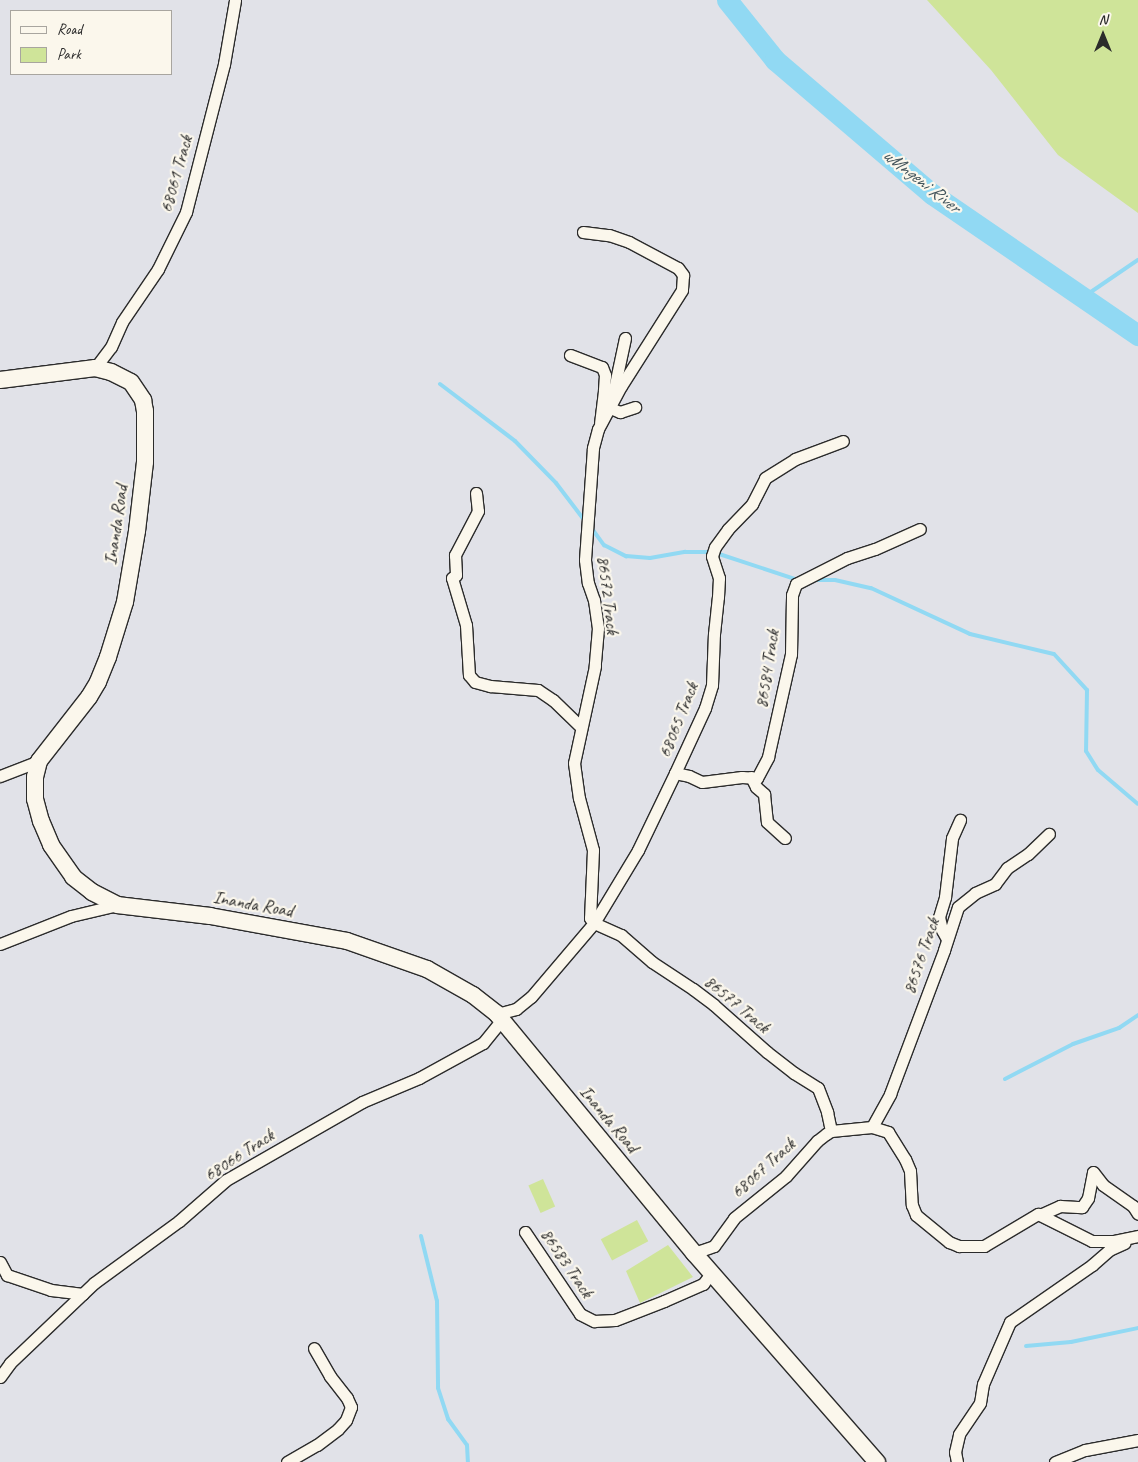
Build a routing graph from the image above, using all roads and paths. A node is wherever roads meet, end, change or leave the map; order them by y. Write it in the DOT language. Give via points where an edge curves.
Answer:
graph roads {
  1 [pos="234,0"];
  2 [pos="583,232"];
  3 [pos="625,338"];
  4 [pos="570,355"];
  5 [pos="95,368"];
  6 [pos="0,380"];
  7 [pos="635,407"];
  8 [pos="610,408"];
  9 [pos="599,427"];
  10 [pos="843,441"];
  11 [pos="476,493"];
  12 [pos="920,529"];
  13 [pos="580,726"];
  14 [pos="39,761"];
  15 [pos="675,774"];
  16 [pos="0,776"];
  17 [pos="751,777"];
  18 [pos="960,820"];
  19 [pos="1049,834"];
  20 [pos="785,838"];
  21 [pos="117,904"];
  22 [pos="594,923"];
  23 [pos="947,939"];
  24 [pos="0,944"];
  25 [pos="499,1018"];
  26 [pos="872,1127"];
  27 [pos="831,1131"];
  28 [pos="1042,1214"];
  29 [pos="1138,1214"];
  30 [pos="525,1232"];
  31 [pos="1137,1236"];
  32 [pos="694,1253"];
  33 [pos="0,1262"];
  34 [pos="712,1272"];
  35 [pos="84,1294"];
  36 [pos="314,1348"];
  37 [pos="0,1377"];
  38 [pos="1138,1440"];
  39 [pos="287,1462"];
  40 [pos="877,1462"];
  41 [pos="957,1462"];
  42 [pos="1054,1462"];
  1 -- 5 [label="street, 68061 Track" via="224,64 186,212 158,268 122,322 111,348"];
  2 -- 8 [label="street, 86572 Track" via="610,235 630,242 678,268 683,275 682,290"];
  3 -- 8 [label="street"];
  4 -- 9 [label="street" via="602,367 605,375"];
  5 -- 6 [label="street, Inanda Road"];
  5 -- 14 [label="street, Inanda Road" via="131,382 143,400 145,462 137,531 125,602 98,682"];
  7 -- 8 [label="street" via="620,412"];
  8 -- 9 [label="street, 86572 Track"];
  9 -- 13 [label="street, 86572 Track" via="589,474 585,544 588,583 598,628 595,666"];
  10 -- 15 [label="street, 68065 Track" via="794,459 765,478 752,504 728,528 715,547 712,556 719,578 712,685"];
  11 -- 13 [label="street" via="478,511 455,555 456,574 452,578 466,625 469,675 475,682 490,686 538,690"];
  12 -- 17 [label="street, 86584 Track" via="847,558 796,584 792,595 791,654 774,737 763,771 757,778"];
  13 -- 22 [label="street, 86572 Track" via="574,763 579,798 593,850 590,914"];
  14 -- 16 [label="street"];
  14 -- 21 [label="street, Inanda Road" via="35,799 51,844 73,877 92,892"];
  15 -- 17 [label="street" via="702,782"];
  15 -- 22 [label="street, 68065 Track" via="638,850"];
  17 -- 20 [label="street" via="764,794 768,822"];
  18 -- 23 [label="street" via="952,838 945,897 939,917"];
  19 -- 23 [label="street, 86576 Track" via="1007,868 995,884 975,893 958,907"];
  21 -- 24 [label="street" via="55,921"];
  21 -- 25 [label="street, Inanda Road" via="210,916 347,941 435,973 473,995"];
  22 -- 25 [label="street, 68065 Track" via="531,998"];
  22 -- 27 [label="street, 86577 Track" via="621,935 652,962 714,1005 794,1074 818,1088"];
  23 -- 26 [label="street, 86576 Track" via="890,1094"];
  25 -- 32 [label="street, Inanda Road"];
  25 -- 35 [label="street, 68066 Track" via="483,1043 419,1078 362,1102 236,1174"];
  26 -- 27 [label="street"];
  26 -- 28 [label="street" via="888,1132 905,1159 910,1171 912,1205 916,1215 949,1242 959,1246 984,1246 1031,1217"];
  27 -- 32 [label="street, 68067 Track" via="817,1141 786,1176 734,1218 714,1246"];
  28 -- 29 [label="street" via="1060,1206 1082,1207 1088,1198 1093,1172 1103,1186 1133,1206"];
  28 -- 31 [label="street" via="1092,1240"];
  30 -- 34 [label="street, 86583 Track" via="584,1317 594,1321 607,1322 635,1313 703,1284"];
  31 -- 41 [label="street" via="1109,1250 1010,1322 983,1384 980,1403 959,1434 955,1452"];
  32 -- 34 [label="street, Inanda Road"];
  33 -- 35 [label="street" via="7,1275 51,1290"];
  34 -- 40 [label="street, Inanda Road"];
  35 -- 37 [label="street, 68066 Track" via="10,1363"];
  36 -- 39 [label="street" via="351,1407 346,1420 317,1445"];
  38 -- 42 [label="street" via="1085,1450"];
}
